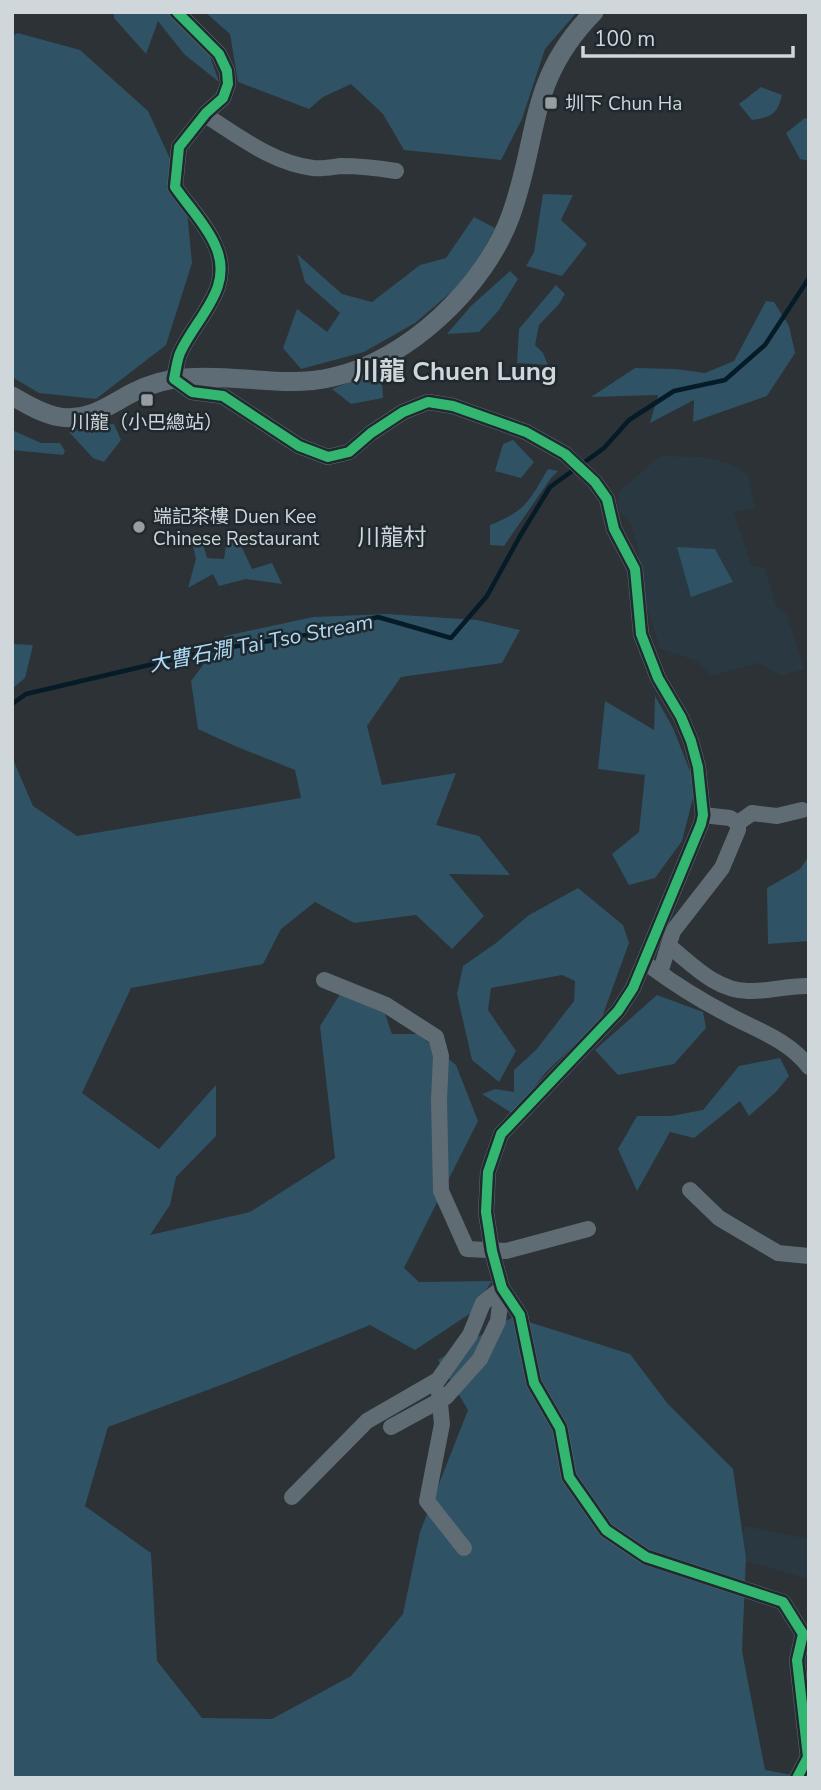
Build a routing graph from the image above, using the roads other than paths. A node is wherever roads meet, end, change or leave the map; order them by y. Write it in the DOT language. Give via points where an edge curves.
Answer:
graph roads {
  1 [pos="177,12"];
  2 [pos="594,12"];
  3 [pos="205,115"];
  4 [pos="396,171"];
  5 [pos="174,379"];
  6 [pos="12,396"];
  7 [pos="802,810"];
  8 [pos="703,815"];
  9 [pos="738,823"];
  10 [pos="668,946"];
  11 [pos="645,962"];
  12 [pos="660,973"];
  13 [pos="324,980"];
  14 [pos="809,986"];
  15 [pos="809,1067"];
  16 [pos="690,1190"];
  17 [pos="588,1229"];
  18 [pos="492,1251"];
  19 [pos="809,1256"];
  20 [pos="502,1288"];
  21 [pos="438,1380"];
  22 [pos="439,1401"];
  23 [pos="391,1427"];
  24 [pos="292,1497"];
  25 [pos="464,1548"];
  26 [pos="797,1778"];
  1 -- 3 [label="street" via="219,54 227,71 223,98"];
  2 -- 5 [label="main road" via="565,45 544,84 515,202 499,243 469,285 423,331 376,363 323,379"];
  3 -- 4 [label="street" via="282,161 313,168"];
  3 -- 5 [label="street" via="178,147 175,187 216,246 222,274 180,353"];
  5 -- 6 [label="main road" via="80,418 52,415"];
  5 -- 8 [label="street" via="191,391 223,396 299,446 328,457 349,452 402,412 428,402 526,432 565,454 607,499 614,529 635,569 641,634 691,741"];
  7 -- 9 [label="street" via="777,816 752,813"];
  8 -- 9 [label="street"];
  8 -- 11 [label="street"];
  9 -- 10 [label="street" via="722,868 677,923"];
  10 -- 12 [label="street"];
  10 -- 14 [label="street" via="705,975 736,990"];
  11 -- 12 [label="street"];
  11 -- 18 [label="street" via="618,1011 501,1134 488,1172 486,1212"];
  12 -- 15 [label="street" via="718,1010 772,1036"];
  13 -- 18 [label="street" via="386,1005 436,1038 441,1056 441,1191 467,1249"];
  16 -- 19 [label="street" via="719,1218 778,1253"];
  17 -- 18 [label="street"];
  18 -- 20 [label="street"];
  20 -- 21 [label="street" via="483,1303 470,1335"];
  20 -- 22 [label="street" via="498,1321 480,1359"];
  20 -- 26 [label="street" via="520,1315 534,1382 560,1429 569,1477 606,1530 646,1557 783,1602 803,1634 797,1660 808,1757"];
  21 -- 22 [label="street"];
  21 -- 24 [label="street" via="367,1422"];
  22 -- 23 [label="street"];
  22 -- 25 [label="street" via="442,1424 427,1501"];
}
